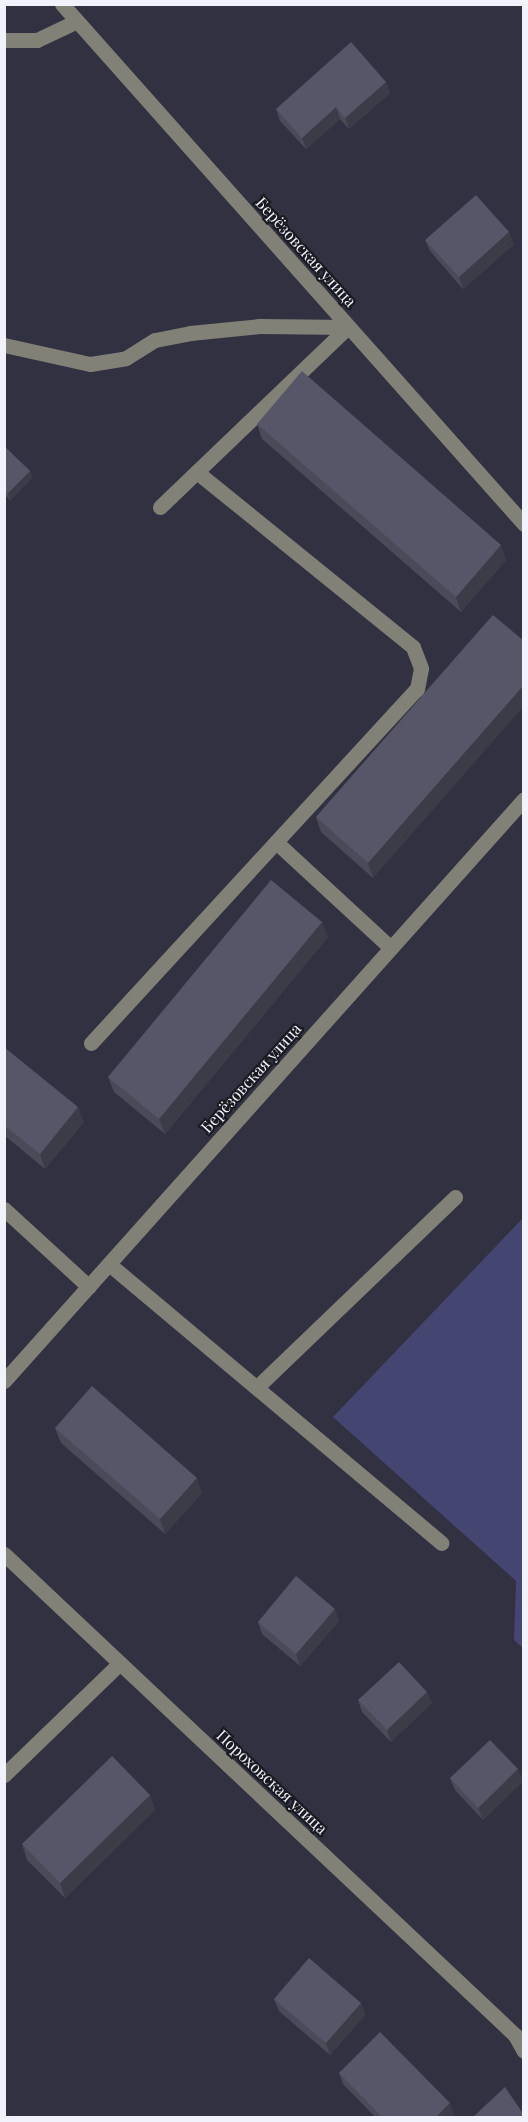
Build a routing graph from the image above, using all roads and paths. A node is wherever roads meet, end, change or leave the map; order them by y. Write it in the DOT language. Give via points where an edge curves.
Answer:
graph roads {
  1 [pos="62,4"];
  2 [pos="77,21"];
  3 [pos="4,40"];
  4 [pos="348,327"];
  5 [pos="4,345"];
  6 [pos="197,472"];
  7 [pos="160,507"];
  8 [pos="524,524"];
  9 [pos="524,800"];
  10 [pos="276,842"];
  11 [pos="391,948"];
  12 [pos="91,1043"];
  13 [pos="455,1197"];
  14 [pos="4,1209"];
  15 [pos="109,1264"];
  16 [pos="88,1287"];
  17 [pos="4,1381"];
  18 [pos="258,1386"];
  19 [pos="442,1542"];
  20 [pos="4,1554"];
  21 [pos="120,1663"];
  22 [pos="4,1775"];
  23 [pos="519,2035"];
  24 [pos="524,2051"];
  1 -- 2 [label="street, Берёзовская улица"];
  2 -- 3 [label="street" via="38,40"];
  2 -- 4 [label="street, Берёзовская улица"];
  4 -- 5 [label="street" via="260,326 190,333 155,340 126,358 90,364"];
  4 -- 6 [label="street"];
  4 -- 8 [label="street, Берёзовская улица"];
  6 -- 7 [label="street"];
  6 -- 10 [label="street" via="413,647 420,668 417,689"];
  9 -- 11 [label="street, Берёзовская улица"];
  10 -- 11 [label="street"];
  10 -- 12 [label="street"];
  11 -- 15 [label="street, Берёзовская улица"];
  13 -- 18 [label="street"];
  14 -- 16 [label="street"];
  15 -- 16 [label="street, Берёзовская улица"];
  15 -- 18 [label="street"];
  16 -- 17 [label="street, Берёзовская улица"];
  18 -- 19 [label="street"];
  20 -- 21 [label="street, Пороховская улица"];
  21 -- 22 [label="street"];
  21 -- 23 [label="street, Пороховская улица"];
  23 -- 24 [label="street, Пороховская улица"];
}
